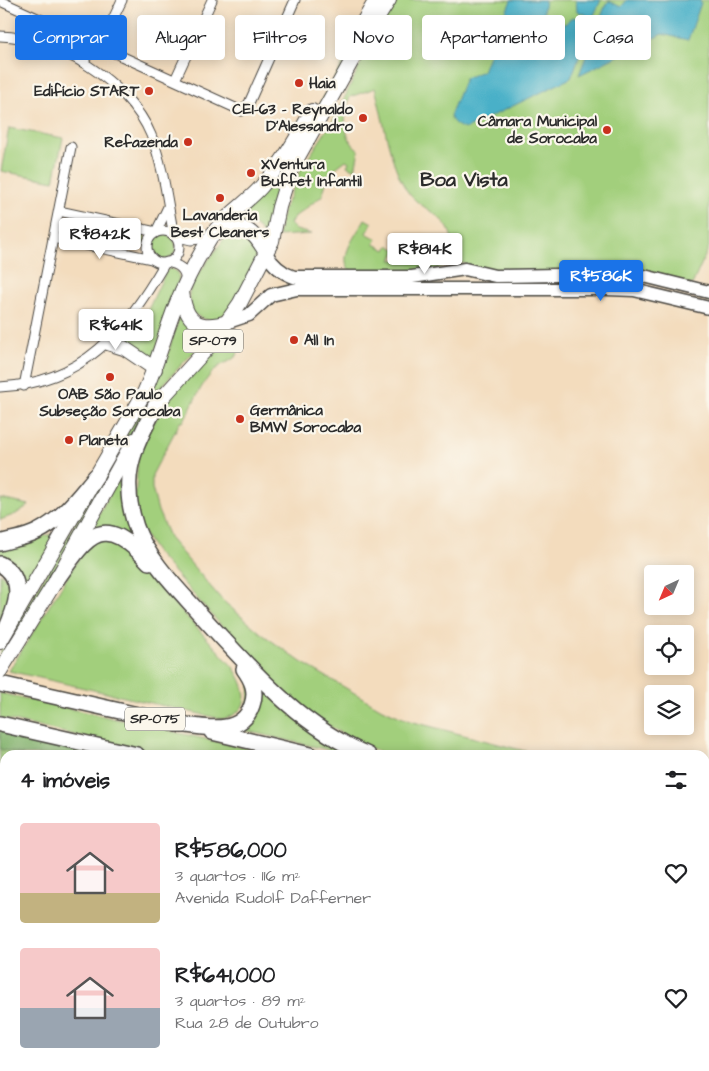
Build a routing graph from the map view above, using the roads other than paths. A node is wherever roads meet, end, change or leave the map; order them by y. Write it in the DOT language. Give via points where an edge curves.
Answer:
graph roads {
  1 [pos="122,0"];
  2 [pos="212,0"];
  3 [pos="295,0"];
  4 [pos="389,0"];
  5 [pos="0,1"];
  6 [pos="373,1"];
  7 [pos="31,15"];
  8 [pos="115,15"];
  9 [pos="0,36"];
  10 [pos="127,58"];
  11 [pos="82,62"];
  12 [pos="175,80"];
  13 [pos="71,147"];
  14 [pos="168,207"];
  15 [pos="59,211"];
  16 [pos="156,232"];
  17 [pos="174,236"];
  18 [pos="53,238"];
  19 [pos="210,238"];
  20 [pos="263,253"];
  21 [pos="152,259"];
  22 [pos="166,263"];
  23 [pos="444,272"];
  24 [pos="478,272"];
  25 [pos="184,287"];
  26 [pos="440,288"];
  27 [pos="479,288"];
  28 [pos="709,292"];
  29 [pos="709,308"];
  30 [pos="228,322"];
  31 [pos="108,343"];
  32 [pos="154,370"];
  33 [pos="24,386"];
  34 [pos="0,387"];
  35 [pos="160,398"];
  36 [pos="96,476"];
  37 [pos="0,542"];
  38 [pos="0,564"];
  39 [pos="57,579"];
  40 [pos="3,637"];
  41 [pos="2,668"];
  42 [pos="0,684"];
  43 [pos="172,723"];
  44 [pos="0,724"];
  45 [pos="116,750"];
  46 [pos="288,750"];
  47 [pos="359,750"];
  1 -- 8 [label="street"];
  2 -- 12 [label="street"];
  3 -- 12 [label="street" via="246,109 233,108"];
  4 -- 20 [label="main road, SP-079" via="290,172 278,207 272,241"];
  5 -- 7 [label="street"];
  6 -- 19 [label="main road, SP-079" via="288,153 260,188"];
  9 -- 11 [label="street" via="43,44"];
  10 -- 12 [label="street"];
  11 -- 14 [label="street" via="116,87 134,106 150,132 166,184"];
  13 -- 15 [label="street"];
  14 -- 16 [label="street"];
  14 -- 17 [label="street"];
  15 -- 16 [label="street"];
  15 -- 18 [label="street"];
  16 -- 17 [label="street" via="168,232"];
  16 -- 21 [label="street" via="147,244"];
  17 -- 19 [label="street" via="191,240"];
  17 -- 22 [label="street" via="179,248 175,257"];
  18 -- 21 [label="street"];
  18 -- 33 [label="street"];
  19 -- 20 [label="main road" via="223,230 238,227 254,234"];
  19 -- 25 [label="main road, SP-079"];
  20 -- 23 [label="main road" via="285,274 294,278 412,276"];
  20 -- 30 [label="main road, SP-079"];
  21 -- 22 [label="street"];
  22 -- 25 [label="street" via="184,271"];
  22 -- 31 [label="street" via="132,316"];
  23 -- 24 [label="main road"];
  23 -- 26 [label="main road" via="438,278"];
  24 -- 27 [label="main road" via="486,279"];
  24 -- 28 [label="main road" via="495,276 644,276"];
  25 -- 30 [label="main road" via="186,313 194,321 211,326"];
  25 -- 32 [label="main road, SP-079"];
  26 -- 27 [label="main road"];
  26 -- 30 [label="main road" via="297,289 271,295 250,315"];
  27 -- 29 [label="main road" via="634,290"];
  30 -- 35 [label="main road, SP-079"];
  31 -- 32 [label="main road" via="124,348"];
  31 -- 33 [label="street" via="60,375"];
  32 -- 36 [label="main road, SP-079"];
  33 -- 34 [label="street"];
  35 -- 39 [label="main road, SP-079"];
  35 -- 47 [label="highway" via="129,472 130,507 136,528 152,557 276,695 313,724"];
  36 -- 37 [label="highway" via="65,513 49,525 36,533"];
  36 -- 40 [label="main road, SP-079"];
  38 -- 40 [label="highway" via="13,577 18,589 18,600"];
  39 -- 41 [label="main road, SP-079"];
  39 -- 43 [label="highway" via="78,548 91,537 108,533 122,538 146,559 245,669 255,697 250,713 242,721 233,726 213,728"];
  42 -- 43 [label="highway, SP-075"];
  43 -- 46 [label="highway, SP-075"];
  44 -- 45 [label="highway, SP-075"];
}
